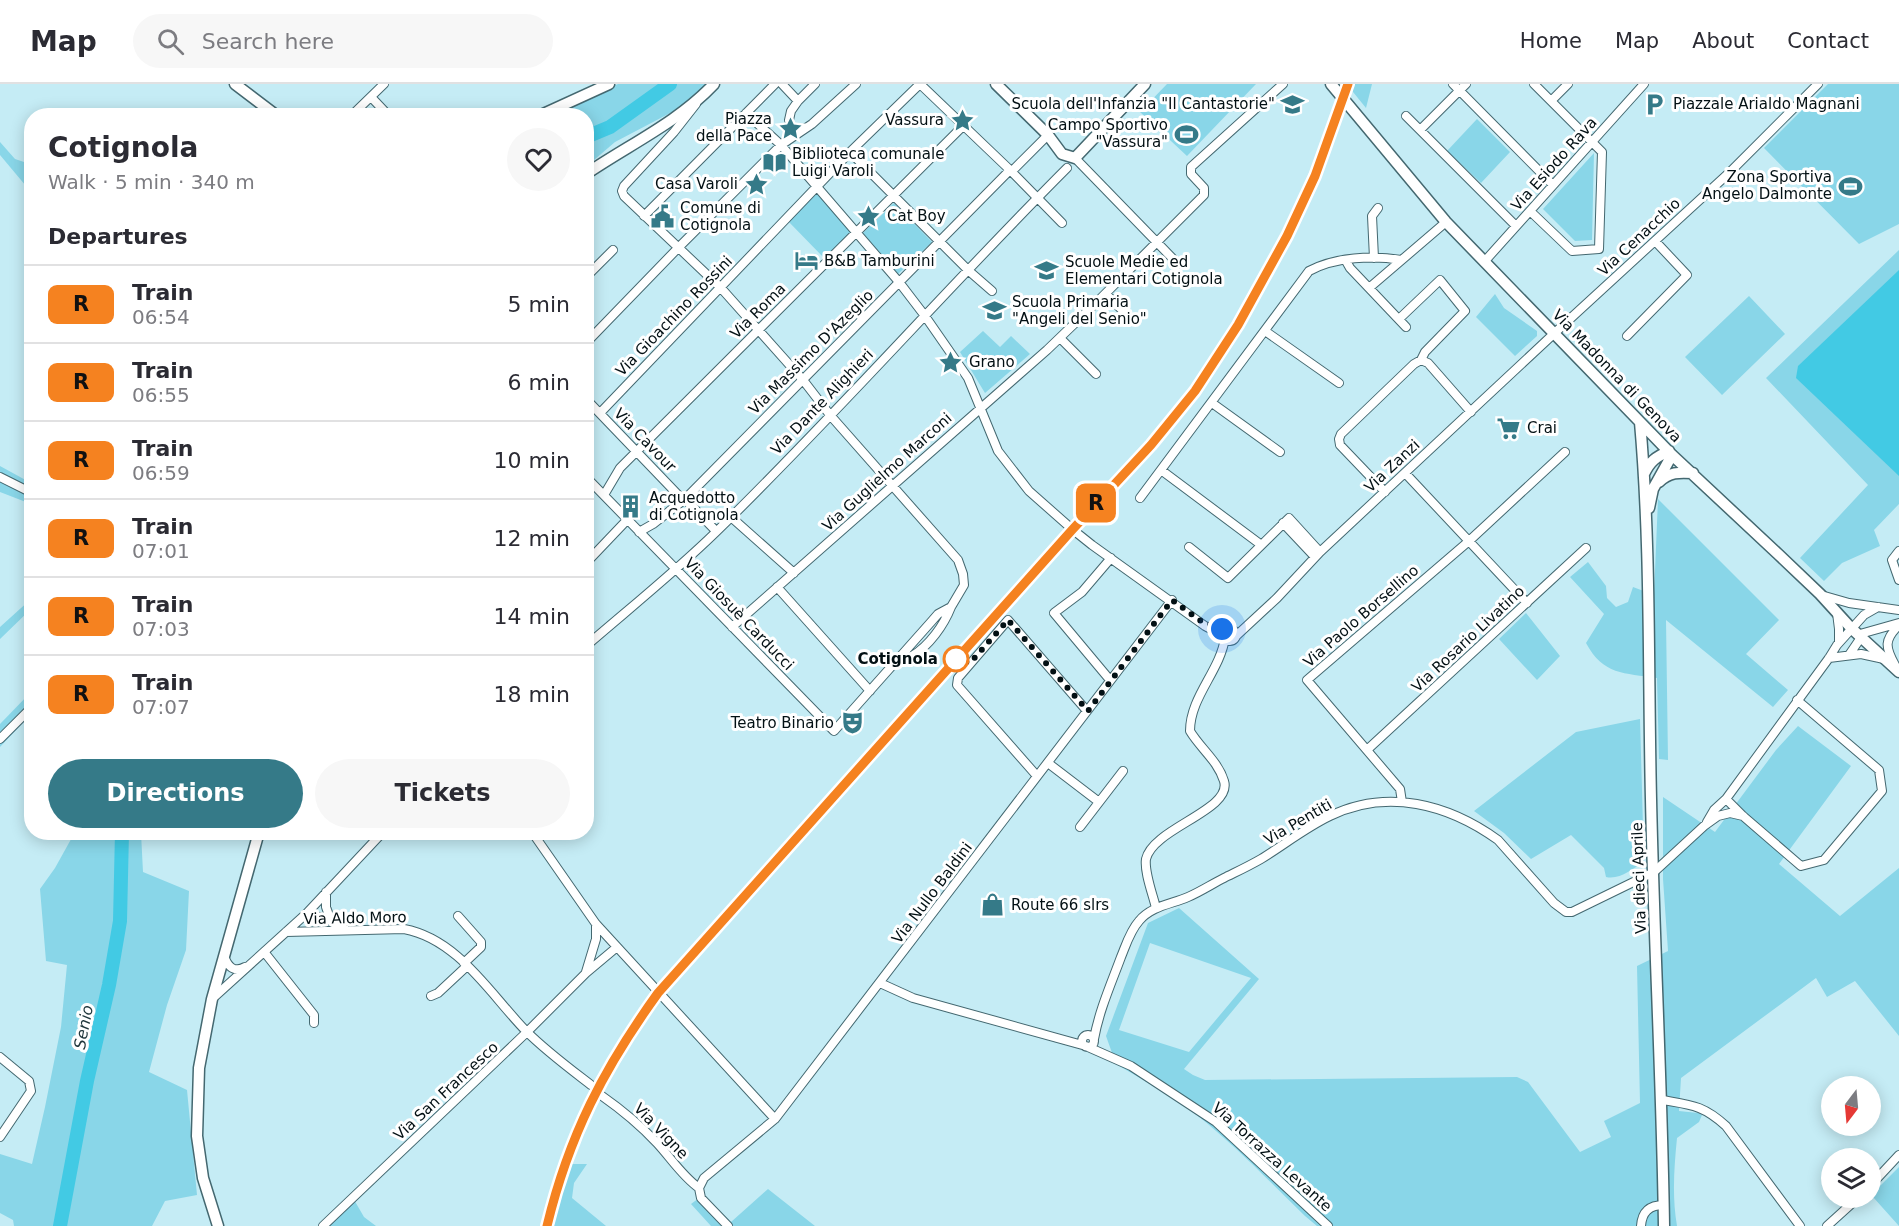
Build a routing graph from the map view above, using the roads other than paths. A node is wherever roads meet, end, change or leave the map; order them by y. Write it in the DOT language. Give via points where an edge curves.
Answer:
graph roads {
  1 [pos="235,84"];
  2 [pos="384,84"];
  3 [pos="609,84"];
  4 [pos="714,84"];
  5 [pos="775,84"];
  6 [pos="782,84"];
  7 [pos="815,84"];
  8 [pos="856,84"];
  9 [pos="920,84"];
  10 [pos="996,84"];
  11 [pos="1145,84"];
  12 [pos="1283,84"];
  13 [pos="1331,84"];
  14 [pos="1453,84"];
  15 [pos="1466,84"];
  16 [pos="1534,84"];
  17 [pos="1568,84"];
  18 [pos="1644,84"];
  19 [pos="1818,84"];
  20 [pos="1460,90"];
  21 [pos="370,97"];
  22 [pos="699,100"];
  23 [pos="798,101"];
  24 [pos="1551,101"];
  25 [pos="267,108"];
  26 [pos="359,108"];
  27 [pos="381,108"];
  28 [pos="556,108"];
  29 [pos="746,112"];
  30 [pos="1406,116"];
  31 [pos="789,120"];
  32 [pos="963,126"];
  33 [pos="1420,130"];
  34 [pos="1048,135"];
  35 [pos="1592,141"];
  36 [pos="781,145"];
  37 [pos="850,152"];
  38 [pos="1075,158"];
  39 [pos="1067,168"];
  40 [pos="594,169"];
  41 [pos="1010,170"];
  42 [pos="1553,185"];
  43 [pos="817,186"];
  44 [pos="893,196"];
  45 [pos="1037,198"];
  46 [pos="1378,208"];
  47 [pos="1530,211"];
  48 [pos="644,216"];
  49 [pos="1446,222"];
  50 [pos="1062,223"];
  51 [pos="1516,226"];
  52 [pos="857,233"];
  53 [pos="1655,241"];
  54 [pos="940,242"];
  55 [pos="1156,243"];
  56 [pos="678,248"];
  57 [pos="613,250"];
  58 [pos="1374,258"];
  59 [pos="1401,260"];
  60 [pos="1346,261"];
  61 [pos="1484,262"];
  62 [pos="1178,264"];
  63 [pos="594,269"];
  64 [pos="969,271"];
  65 [pos="899,282"];
  66 [pos="721,288"];
  67 [pos="1369,288"];
  68 [pos="992,291"];
  69 [pos="1106,294"];
  70 [pos="925,316"];
  71 [pos="1128,316"];
  72 [pos="1399,319"];
  73 [pos="1406,327"];
  74 [pos="758,329"];
  75 [pos="1265,331"];
  76 [pos="1554,334"];
  77 [pos="594,335"];
  78 [pos="1627,336"];
  79 [pos="1060,338"];
  80 [pos="1421,360"];
  81 [pos="1096,374"];
  82 [pos="803,380"];
  83 [pos="1338,383"];
  84 [pos="1212,403"];
  85 [pos="594,407"];
  86 [pos="981,407"];
  87 [pos="1471,412"];
  88 [pos="600,413"];
  89 [pos="830,415"];
  90 [pos="1640,422"];
  91 [pos="637,452"];
  92 [pos="1280,452"];
  93 [pos="1564,452"];
  94 [pos="1671,453"];
  95 [pos="1161,470"];
  96 [pos="1405,473"];
  97 [pos="1693,473"];
  98 [pos="0,477"];
  99 [pos="1643,477"];
  100 [pos="594,485"];
  101 [pos="891,486"];
  102 [pos="24,489"];
  103 [pos="1653,489"];
  104 [pos="1385,492"];
  105 [pos="604,495"];
  106 [pos="1140,498"];
  107 [pos="684,500"];
  108 [pos="731,517"];
  109 [pos="627,520"];
  110 [pos="1646,530"];
  111 [pos="716,531"];
  112 [pos="639,532"];
  113 [pos="1468,541"];
  114 [pos="1260,544"];
  115 [pos="1189,547"];
  116 [pos="1586,549"];
  117 [pos="1899,550"];
  118 [pos="594,555"];
  119 [pos="1317,555"];
  120 [pos="1111,558"];
  121 [pos="676,569"];
  122 [pos="794,573"];
  123 [pos="1899,580"];
  124 [pos="777,587"];
  125 [pos="1820,594"];
  126 [pos="1172,600"];
  127 [pos="1527,603"];
  128 [pos="1878,607"];
  129 [pos="1899,610"];
  130 [pos="1836,612"];
  131 [pos="1899,624"];
  132 [pos="732,627"];
  133 [pos="1858,633"];
  134 [pos="1230,635"];
  135 [pos="594,639"];
  136 [pos="1839,642"];
  137 [pos="1849,655"];
  138 [pos="1829,658"];
  139 [pos="1886,660"];
  140 [pos="1899,672"];
  141 [pos="1110,680"];
  142 [pos="870,691"];
  143 [pos="1797,700"];
  144 [pos="1088,711"];
  145 [pos="24,715"];
  146 [pos="0,739"];
  147 [pos="1368,749"];
  148 [pos="1047,763"];
  149 [pos="1124,771"];
  150 [pos="1037,776"];
  151 [pos="1726,799"];
  152 [pos="1100,802"];
  153 [pos="1402,802"];
  154 [pos="1743,816"];
  155 [pos="1704,826"];
  156 [pos="1080,827"];
  157 [pos="257,840"];
  158 [pos="374,840"];
  159 [pos="538,840"];
  160 [pos="1654,872"];
  161 [pos="326,892"];
  162 [pos="1156,908"];
  163 [pos="307,913"];
  164 [pos="458,916"];
  165 [pos="331,921"];
  166 [pos="596,924"];
  167 [pos="349,930"];
  168 [pos="325,931"];
  169 [pos="286,932"];
  170 [pos="617,947"];
  171 [pos="265,953"];
  172 [pos="224,956"];
  173 [pos="255,962"];
  174 [pos="466,965"];
  175 [pos="586,974"];
  176 [pos="880,983"];
  177 [pos="431,996"];
  178 [pos="212,999"];
  179 [pos="314,1023"];
  180 [pos="527,1032"];
  181 [pos="1089,1041"];
  182 [pos="0,1057"];
  183 [pos="591,1085"];
  184 [pos="602,1096"];
  185 [pos="1662,1100"];
  186 [pos="775,1119"];
  187 [pos="0,1137"];
  188 [pos="1899,1155"];
  189 [pos="1881,1174"];
  190 [pos="699,1188"];
  191 [pos="1664,1205"];
  192 [pos="1846,1208"];
  193 [pos="218,1226"];
  194 [pos="323,1226"];
  195 [pos="728,1226"];
  196 [pos="1328,1226"];
  197 [pos="1641,1226"];
  198 [pos="1664,1226"];
  199 [pos="1800,1226"];
  200 [pos="1827,1226"];
  1 -- 25 [label="main road"];
  2 -- 21 [label="street"];
  3 -- 28 [label="main road"];
  4 -- 22 [label="main road"];
  5 -- 29 [label="street"];
  6 -- 23 [label="street"];
  7 -- 23 [label="street"];
  8 -- 36 [label="street" via="812,124"];
  9 -- 32 [label="street"];
  9 -- 37 [label="street, Via Gioachino Rossini"];
  10 -- 34 [label="main road"];
  11 -- 38 [label="main road"];
  12 -- 55 [label="street, Via Guglielmo Marconi" via="1191,166 1191,174 1204,188 1204,195"];
  13 -- 49 [label="main road, Via Madonna di Genova"];
  14 -- 20 [label="street"];
  15 -- 20 [label="street"];
  16 -- 24 [label="street"];
  17 -- 24 [label="street"];
  18 -- 35 [label="street, Via Esiodo Rava"];
  19 -- 53 [label="street, Via Cenacchio"];
  20 -- 33 [label="street"];
  20 -- 42 [label="street"];
  21 -- 26 [label="street"];
  21 -- 27 [label="street"];
  22 -- 40 [label="main road"];
  22 -- 48 [label="street" via="624,186 622,194"];
  23 -- 31 [label="street"];
  24 -- 35 [label="street"];
  29 -- 36 [label="street"];
  29 -- 48 [label="street"];
  30 -- 33 [label="street"];
  32 -- 41 [label="street"];
  32 -- 44 [label="street, Via Roma"];
  33 -- 51 [label="street"];
  34 -- 38 [label="main road" via="1062,154"];
  34 -- 41 [label="street, Via Massimo D'Azeglio"];
  35 -- 42 [label="street, Via Esiodo Rava"];
  35 -- 47 [label="street" via="1602,152 1599,249 1572,251"];
  36 -- 43 [label="street"];
  36 -- 56 [label="street"];
  37 -- 43 [label="street, Via Gioachino Rossini"];
  37 -- 44 [label="street"];
  38 -- 55 [label="street"];
  39 -- 45 [label="street, Via Dante Alighieri"];
  41 -- 45 [label="street"];
  41 -- 54 [label="street, Via Massimo D'Azeglio"];
  42 -- 47 [label="street, Via Esiodo Rava"];
  43 -- 52 [label="street"];
  43 -- 66 [label="street, Via Gioachino Rossini"];
  44 -- 52 [label="street, Via Roma"];
  44 -- 54 [label="street"];
  45 -- 50 [label="street"];
  45 -- 64 [label="street, Via Dante Alighieri"];
  46 -- 58 [label="street" via="1372,216"];
  47 -- 51 [label="street, Via Esiodo Rava"];
  48 -- 56 [label="street"];
  49 -- 59 [label="street"];
  49 -- 61 [label="main road, Via Madonna di Genova"];
  51 -- 61 [label="street, Via Esiodo Rava"];
  52 -- 65 [label="street"];
  52 -- 74 [label="street, Via Roma"];
  53 -- 76 [label="street, Via Cenacchio"];
  53 -- 78 [label="street" via="1687,276"];
  54 -- 64 [label="street"];
  54 -- 65 [label="street, Via Massimo D'Azeglio"];
  55 -- 62 [label="street"];
  55 -- 69 [label="street, Via Guglielmo Marconi"];
  56 -- 66 [label="street"];
  56 -- 77 [label="street"];
  57 -- 63 [label="street"];
  58 -- 59 [label="street"];
  58 -- 60 [label="street"];
  59 -- 67 [label="street"];
  60 -- 67 [label="street"];
  60 -- 75 [label="street" via="1322,264 1309,271"];
  61 -- 76 [label="main road, Via Madonna di Genova"];
  64 -- 68 [label="street"];
  64 -- 70 [label="street, Via Dante Alighieri"];
  65 -- 70 [label="street"];
  65 -- 82 [label="street, Via Massimo D'Azeglio"];
  66 -- 74 [label="street"];
  66 -- 88 [label="street, Via Gioachino Rossini"];
  67 -- 72 [label="street"];
  69 -- 71 [label="street"];
  69 -- 79 [label="street, Via Guglielmo Marconi"];
  70 -- 86 [label="street" via="968,378"];
  70 -- 89 [label="street, Via Dante Alighieri"];
  72 -- 73 [label="street"];
  72 -- 80 [label="street" via="1440,280 1466,311"];
  74 -- 82 [label="street"];
  74 -- 91 [label="street, Via Roma"];
  75 -- 83 [label="street"];
  75 -- 84 [label="street"];
  76 -- 87 [label="street, Via Zanzi"];
  76 -- 90 [label="main road, Via Madonna di Genova"];
  79 -- 81 [label="street"];
  79 -- 86 [label="street, Via Guglielmo Marconi"];
  80 -- 87 [label="street"];
  80 -- 104 [label="street" via="1339,439 1340,445"];
  82 -- 89 [label="street"];
  82 -- 107 [label="street, Via Massimo D'Azeglio"];
  84 -- 92 [label="street"];
  84 -- 95 [label="street"];
  85 -- 88 [label="street, Via Cavour"];
  86 -- 101 [label="street, Via Guglielmo Marconi"];
  86 -- 120 [label="street" via="998,451 1029,491"];
  87 -- 96 [label="street, Via Zanzi"];
  88 -- 91 [label="street, Via Cavour"];
  89 -- 101 [label="street"];
  89 -- 108 [label="street, Via Dante Alighieri"];
  90 -- 94 [label="main road, Via Madonna di Genova"];
  90 -- 99 [label="main road"];
  91 -- 105 [label="street, Via Roma" via="620,468"];
  91 -- 107 [label="street, Via Cavour"];
  93 -- 113 [label="street"];
  94 -- 97 [label="main road, Via Madonna di Genova"];
  94 -- 99 [label="main road" via="1657,456"];
  94 -- 103 [label="main road"];
  95 -- 106 [label="street"];
  95 -- 114 [label="street"];
  96 -- 104 [label="street, Via Zanzi"];
  96 -- 113 [label="street"];
  97 -- 103 [label="main road" via="1666,475"];
  97 -- 125 [label="main road, Via Madonna di Genova"];
  98 -- 102 [label="street"];
  99 -- 110 [label="main road"];
  100 -- 105 [label="street, Via Giosuè Carducci"];
  101 -- 122 [label="street, Via Guglielmo Marconi"];
  101 -- 142 [label="street" via="958,560 964,585 945,622 927,643 911,657 898,660"];
  103 -- 110 [label="main road"];
  104 -- 119 [label="street, Via Zanzi"];
  105 -- 109 [label="street, Via Giosuè Carducci"];
  107 -- 111 [label="street, Via Cavour"];
  107 -- 112 [label="street, Via Massimo D'Azeglio"];
  108 -- 111 [label="street, Via Dante Alighieri"];
  108 -- 122 [label="street"];
  109 -- 112 [label="street, Via Giosuè Carducci"];
  109 -- 118 [label="street"];
  110 -- 160 [label="main road, Via dieci Aprile"];
  111 -- 121 [label="street, Via Dante Alighieri"];
  112 -- 121 [label="street, Via Giosuè Carducci"];
  113 -- 127 [label="street"];
  113 -- 147 [label="street, Via Paolo Borsellino" via="1308,680"];
  114 -- 115 [label="street" via="1228,578"];
  114 -- 119 [label="street" via="1286,521"];
  116 -- 127 [label="street, Via Rosario Livatino"];
  117 -- 123 [label="street" via="1892,560"];
  119 -- 134 [label="street, Via Zanzi" via="1277,598"];
  120 -- 126 [label="street"];
  120 -- 141 [label="street" via="1082,592 1054,613"];
  121 -- 132 [label="street, Via Giosuè Carducci"];
  121 -- 135 [label="street, Via Dante Alighieri"];
  122 -- 124 [label="street, Via Guglielmo Marconi"];
  124 -- 132 [label="street, Via Guglielmo Marconi"];
  124 -- 142 [label="street"];
  125 -- 128 [label="street"];
  125 -- 130 [label="main road, Via Madonna di Genova"];
  126 -- 134 [label="street"];
  126 -- 141 [label="street, Via Nullo Baldini"];
  127 -- 147 [label="street, Via Rosario Livatino"];
  128 -- 129 [label="street"];
  128 -- 133 [label="street" via="1864,615"];
  130 -- 133 [label="main road, Via Madonna di Genova"];
  130 -- 136 [label="street"];
  131 -- 133 [label="street"];
  131 -- 140 [label="street" via="1889,635 1887,651"];
  132 -- 142 [label="street, Via Giosuè Carducci" via="834,731"];
  133 -- 136 [label="street"];
  133 -- 137 [label="street"];
  133 -- 139 [label="main road, Via Madonna di Genova"];
  134 -- 162 [label="street" via="1190,724 1190,731 1220,770 1225,789 1216,803 1151,848 1146,868"];
  136 -- 138 [label="street"];
  137 -- 138 [label="street"];
  137 -- 139 [label="street"];
  138 -- 143 [label="street"];
  139 -- 140 [label="main road, Via Madonna di Genova"];
  141 -- 144 [label="street, Via Nullo Baldini"];
  143 -- 151 [label="street"];
  143 -- 154 [label="street" via="1879,770 1882,791 1824,860 1801,866"];
  144 -- 148 [label="street, Via Nullo Baldini"];
  144 -- 150 [label="street" via="1008,620 957,678 957,685"];
  145 -- 146 [label="street"];
  147 -- 153 [label="street, Via Paolo Borsellino" via="1400,789"];
  148 -- 150 [label="street, Via Nullo Baldini"];
  148 -- 152 [label="street"];
  149 -- 152 [label="street"];
  150 -- 176 [label="street, Via Nullo Baldini"];
  151 -- 154 [label="street"];
  151 -- 155 [label="street"];
  152 -- 156 [label="street"];
  153 -- 160 [label="street, Via Pentiti" via="1444,810 1488,833 1566,912"];
  153 -- 162 [label="street, Via Pentiti" via="1371,804 1332,815 1259,860 1188,897"];
  154 -- 155 [label="street" via="1718,816"];
  155 -- 160 [label="street"];
  157 -- 172 [label="main road"];
  158 -- 161 [label="street"];
  159 -- 166 [label="street"];
  160 -- 185 [label="main road, Via dieci Aprile"];
  161 -- 163 [label="street"];
  161 -- 165 [label="street"];
  162 -- 181 [label="street, Via Pentiti" via="1140,919 1132,931"];
  163 -- 165 [label="street"];
  163 -- 168 [label="street" via="313,926"];
  163 -- 169 [label="street"];
  164 -- 174 [label="street" via="481,942"];
  165 -- 167 [label="street"];
  166 -- 170 [label="street"];
  166 -- 175 [label="street, Via San Francesco"];
  167 -- 168 [label="street, Via Aldo Moro"];
  167 -- 174 [label="street, Via Aldo Moro" via="412,930 433,939"];
  168 -- 169 [label="street, Via Aldo Moro"];
  169 -- 171 [label="street"];
  170 -- 175 [label="street, Via San Francesco"];
  170 -- 186 [label="street"];
  171 -- 173 [label="street"];
  171 -- 179 [label="street" via="314,1015"];
  172 -- 173 [label="street" via="234,970"];
  172 -- 178 [label="main road"];
  173 -- 178 [label="street"];
  174 -- 177 [label="street"];
  174 -- 180 [label="street, Via Aldo Moro"];
  175 -- 180 [label="street, Via San Francesco"];
  176 -- 181 [label="street" via="913,998 1065,1039"];
  176 -- 186 [label="street, Via Nullo Baldini"];
  178 -- 193 [label="main road" via="199,1068 197,1136 203,1178"];
  180 -- 183 [label="street, Via Aldo Moro"];
  180 -- 194 [label="street, Via San Francesco"];
  181 -- 196 [label="street, Via Torrazza Levante" via="1216,1122"];
  182 -- 187 [label="street" via="29,1081 31,1091"];
  184 -- 190 [label="street, Via Vigne" via="638,1124"];
  185 -- 191 [label="main road, Via dieci Aprile"];
  185 -- 199 [label="street" via="1712,1113 1726,1126"];
  186 -- 190 [label="street, Via Nullo Baldini" via="704,1178"];
  188 -- 189 [label="street"];
  190 -- 195 [label="street, Via Vigne" via="701,1198"];
  191 -- 197 [label="street" via="1647,1209"];
  191 -- 198 [label="main road, Via dieci Aprile"];
  192 -- 200 [label="street"];
}
